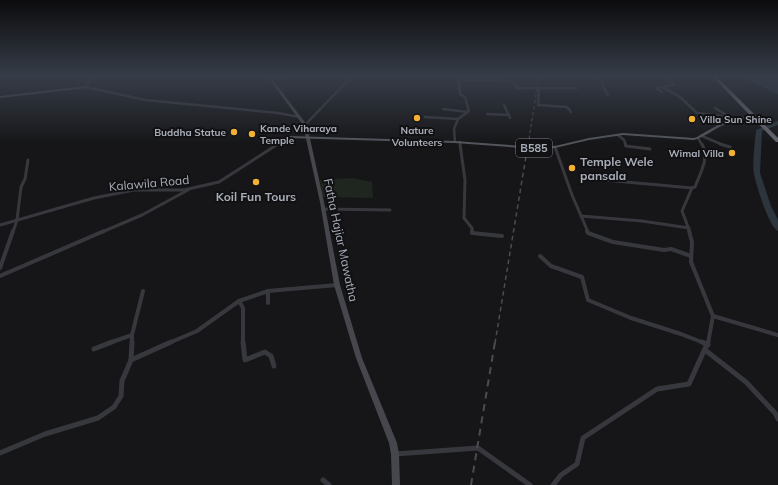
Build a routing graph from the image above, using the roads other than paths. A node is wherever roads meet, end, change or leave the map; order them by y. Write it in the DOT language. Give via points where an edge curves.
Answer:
graph roads {
  1 [pos="139,99"];
  2 [pos="285,99"];
  3 [pos="330,99"];
  4 [pos="466,99"];
  5 [pos="538,99"];
  6 [pos="682,99"];
  7 [pos="736,99"];
  8 [pos="504,105"];
  9 [pos="715,108"];
  10 [pos="443,109"];
  11 [pos="468,112"];
  12 [pos="571,112"];
  13 [pos="487,114"];
  14 [pos="509,115"];
  15 [pos="299,117"];
  16 [pos="425,117"];
  17 [pos="510,118"];
  18 [pos="731,118"];
  19 [pos="754,118"];
  20 [pos="458,119"];
  21 [pos="305,125"];
  22 [pos="618,135"];
  23 [pos="289,137"];
  24 [pos="700,137"];
  25 [pos="308,138"];
  26 [pos="778,141"];
  27 [pos="457,142"];
  28 [pos="554,147"];
  29 [pos="730,147"];
  30 [pos="650,149"];
  31 [pos="28,160"];
  32 [pos="604,180"];
  33 [pos="192,188"];
  34 [pos="692,188"];
  35 [pos="323,209"];
  36 [pos="390,210"];
  37 [pos="581,216"];
  38 [pos="17,220"];
  39 [pos="0,225"];
  40 [pos="689,228"];
  41 [pos="502,236"];
  42 [pos="540,256"];
  43 [pos="691,256"];
  44 [pos="0,268"];
  45 [pos="0,276"];
  46 [pos="337,285"];
  47 [pos="143,291"];
  48 [pos="268,291"];
  49 [pos="240,301"];
  50 [pos="268,303"];
  51 [pos="713,316"];
  52 [pos="132,335"];
  53 [pos="778,335"];
  54 [pos="707,348"];
  55 [pos="94,349"];
  56 [pos="130,360"];
  57 [pos="274,366"];
  58 [pos="778,419"];
  59 [pos="0,453"];
  60 [pos="395,454"];
  61 [pos="323,480"];
  62 [pos="329,485"];
  63 [pos="396,485"];
  64 [pos="530,485"];
  65 [pos="553,485"];
  1 -- 15 [label="street"];
  2 -- 15 [label="street, Fatha Hajiar Mawatha"];
  3 -- 21 [label="street"];
  4 -- 11 [label="street"];
  5 -- 12 [label="street" via="538,105 567,107"];
  6 -- 18 [label="street" via="697,113"];
  7 -- 19 [label="highway"];
  8 -- 14 [label="street"];
  9 -- 18 [label="street"];
  10 -- 11 [label="street"];
  11 -- 20 [label="street"];
  13 -- 14 [label="street"];
  14 -- 17 [label="street"];
  15 -- 21 [label="street, Fatha Hajiar Mawatha"];
  16 -- 20 [label="street"];
  18 -- 19 [label="main road"];
  18 -- 24 [label="main road"];
  19 -- 26 [label="highway"];
  20 -- 27 [label="street" via="454,130"];
  21 -- 25 [label="street, Fatha Hajiar Mawatha"];
  22 -- 24 [label="main road, B585" via="636,134 694,140"];
  22 -- 28 [label="main road, B585"];
  22 -- 30 [label="street" via="626,146"];
  23 -- 25 [label="main road, B585"];
  23 -- 33 [label="street, Kalawila Road" via="219,182"];
  24 -- 29 [label="street"];
  24 -- 34 [label="street" via="706,157 695,187"];
  25 -- 27 [label="main road, B585"];
  25 -- 35 [label="street, Fatha Hajiar Mawatha"];
  27 -- 28 [label="main road, B585"];
  27 -- 41 [label="street" via="465,173 464,218 472,228 472,233"];
  28 -- 37 [label="street"];
  31 -- 38 [label="street"];
  32 -- 34 [label="street"];
  33 -- 38 [label="street, Kalawila Road" via="174,191 134,190 94,198"];
  33 -- 45 [label="street" via="142,215"];
  34 -- 40 [label="street" via="682,211"];
  35 -- 36 [label="street"];
  35 -- 46 [label="street, Fatha Hajiar Mawatha"];
  37 -- 40 [label="street"];
  37 -- 43 [label="street" via="588,233 613,242 671,250"];
  38 -- 39 [label="street, Kalawila Road"];
  38 -- 44 [label="street"];
  40 -- 43 [label="street"];
  42 -- 54 [label="street" via="551,266 582,277 588,300 631,318 681,334"];
  43 -- 51 [label="street" via="695,274"];
  46 -- 48 [label="street"];
  46 -- 60 [label="street, Fatha Hajiar Mawatha" via="359,358"];
  47 -- 52 [label="street"];
  48 -- 49 [label="street"];
  48 -- 50 [label="street"];
  49 -- 56 [label="street" via="197,332"];
  49 -- 57 [label="street" via="243,308 242,338 245,360 265,352 271,356"];
  51 -- 53 [label="street"];
  51 -- 54 [label="street"];
  52 -- 55 [label="street"];
  52 -- 56 [label="street"];
  54 -- 58 [label="street" via="746,382"];
  54 -- 65 [label="street" via="689,384 657,389 583,438 577,464"];
  56 -- 59 [label="street" via="122,381 121,396 114,407 98,418 45,434"];
  60 -- 63 [label="street, Fatha Hajiar Mawatha"];
  60 -- 64 [label="street" via="478,448"];
  61 -- 62 [label="street"];
}
